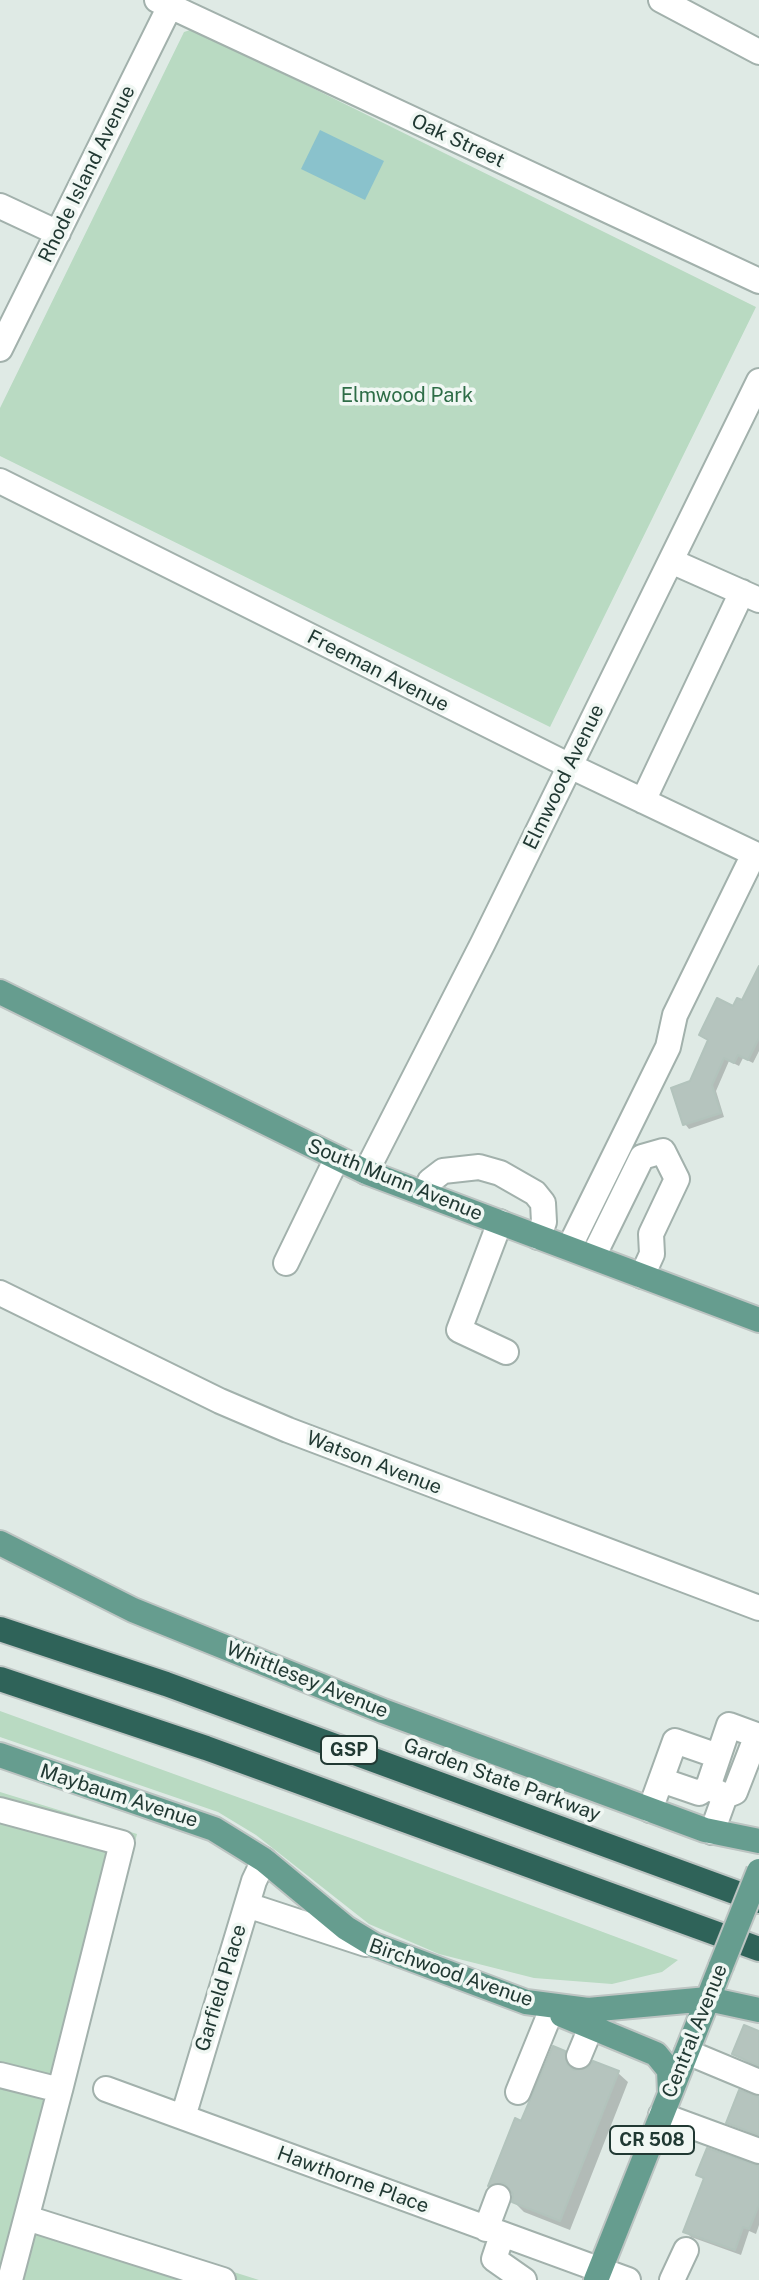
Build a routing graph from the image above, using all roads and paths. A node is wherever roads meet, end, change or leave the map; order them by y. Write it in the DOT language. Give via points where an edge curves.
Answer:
graph roads {
  1 [pos="661,0"];
  2 [pos="167,2"];
  3 [pos="759,52"];
  4 [pos="0,206"];
  5 [pos="58,233"];
  6 [pos="759,281"];
  7 [pos="0,349"];
  8 [pos="759,381"];
  9 [pos="0,481"];
  10 [pos="671,561"];
  11 [pos="751,596"];
  12 [pos="570,766"];
  13 [pos="643,801"];
  14 [pos="757,855"];
  15 [pos="0,992"];
  16 [pos="337,1158"];
  17 [pos="366,1172"];
  18 [pos="425,1194"];
  19 [pos="500,1222"];
  20 [pos="538,1237"];
  21 [pos="569,1248"];
  22 [pos="593,1257"];
  23 [pos="286,1263"];
  24 [pos="642,1276"];
  25 [pos="0,1293"];
  26 [pos="759,1320"];
  27 [pos="506,1352"];
  28 [pos="0,1543"];
  29 [pos="759,1608"];
  30 [pos="0,1629"];
  31 [pos="0,1679"];
  32 [pos="758,1736"];
  33 [pos="0,1755"];
  34 [pos="718,1756"];
  35 [pos="661,1780"];
  36 [pos="716,1792"];
  37 [pos="0,1810"];
  38 [pos="650,1810"];
  39 [pos="712,1832"];
  40 [pos="759,1841"];
  41 [pos="264,1860"];
  42 [pos="759,1871"];
  43 [pos="697,1877"];
  44 [pos="759,1895"];
  45 [pos="759,1901"];
  46 [pos="247,1905"];
  47 [pos="639,1907"];
  48 [pos="759,1949"];
  49 [pos="391,1953"];
  50 [pos="759,1961"];
  51 [pos="708,1999"];
  52 [pos="526,2002"];
  53 [pos="759,2010"];
  54 [pos="551,2011"];
  55 [pos="591,2027"];
  56 [pos="687,2052"];
  57 [pos="579,2056"];
  58 [pos="0,2075"];
  59 [pos="759,2082"];
  60 [pos="106,2089"];
  61 [pos="60,2090"];
  62 [pos="518,2092"];
  63 [pos="666,2104"];
  64 [pos="183,2117"];
  65 [pos="759,2151"];
  66 [pos="498,2197"];
  67 [pos="27,2218"];
  68 [pos="494,2232"];
  69 [pos="686,2250"];
  70 [pos="598,2275"];
  71 [pos="10,2280"];
  72 [pos="223,2280"];
  73 [pos="524,2280"];
  74 [pos="628,2280"];
  75 [pos="672,2280"];
  1 -- 3 [label="street"];
  2 -- 5 [label="street, Rhode Island Avenue"];
  2 -- 6 [label="street, Oak Street"];
  4 -- 5 [label="street"];
  5 -- 7 [label="street, Rhode Island Avenue"];
  8 -- 10 [label="street, Elmwood Avenue"];
  9 -- 12 [label="street, Freeman Avenue"];
  10 -- 11 [label="street"];
  10 -- 12 [label="street, Elmwood Avenue"];
  11 -- 13 [label="street"];
  12 -- 13 [label="street, Freeman Avenue"];
  12 -- 17 [label="street, Elmwood Avenue"];
  13 -- 14 [label="street, Freeman Avenue"];
  14 -- 21 [label="street" via="675,1015 668,1047"];
  15 -- 16 [label="main road, South Munn Avenue"];
  16 -- 17 [label="main road, South Munn Avenue"];
  16 -- 23 [label="street"];
  17 -- 18 [label="main road, South Munn Avenue"];
  18 -- 19 [label="main road, South Munn Avenue"];
  18 -- 20 [label="street" via="430,1181 449,1169 479,1167 500,1173 535,1193 545,1213"];
  19 -- 20 [label="main road, South Munn Avenue"];
  19 -- 27 [label="street" via="459,1330"];
  20 -- 21 [label="main road, South Munn Avenue"];
  21 -- 22 [label="main road, South Munn Avenue"];
  22 -- 24 [label="main road, South Munn Avenue"];
  22 -- 24 [label="street" via="642,1157 663,1151 677,1179 651,1234 652,1254"];
  24 -- 26 [label="main road, South Munn Avenue"];
  25 -- 29 [label="street, Watson Avenue" via="288,1430"];
  28 -- 38 [label="main road, Whittlesey Avenue" via="152,1618"];
  30 -- 43 [label="highway, Garden State Parkway / GSP" via="207,1698"];
  31 -- 47 [label="highway, GSP" via="206,1748"];
  32 -- 34 [label="street" via="729,1725"];
  32 -- 36 [label="street" via="735,1792"];
  33 -- 41 [label="main road, Maybaum Avenue" via="197,1822"];
  34 -- 35 [label="street" via="675,1741"];
  34 -- 36 [label="street"];
  35 -- 36 [label="street" via="699,1793"];
  35 -- 38 [label="street"];
  36 -- 39 [label="street"];
  37 -- 61 [label="street" via="122,1843"];
  38 -- 39 [label="main road, Whittlesey Avenue"];
  39 -- 40 [label="main road, Whittlesey Avenue"];
  41 -- 46 [label="street, Garfield Place"];
  41 -- 49 [label="main road, Maybaum Avenue" via="346,1928"];
  42 -- 51 [label="main road, Central Avenue / CR 508, bridge"];
  43 -- 44 [label="highway"];
  43 -- 45 [label="highway, Garden State Parkway / GSP"];
  46 -- 49 [label="street, Birchwood Avenue"];
  46 -- 64 [label="street, Garfield Place"];
  47 -- 48 [label="highway, GSP"];
  47 -- 50 [label="highway"];
  49 -- 52 [label="main road, Birchwood Avenue"];
  51 -- 52 [label="main road, Birchwood Avenue" via="588,2010"];
  51 -- 53 [label="main road, Birchwood Avenue"];
  51 -- 56 [label="main road, Central Avenue / CR 508"];
  52 -- 54 [label="main road"];
  54 -- 55 [label="main road"];
  54 -- 62 [label="street"];
  55 -- 57 [label="street"];
  55 -- 63 [label="main road" via="656,2054 669,2070"];
  56 -- 59 [label="street"];
  56 -- 63 [label="main road, Central Avenue / CR 508"];
  58 -- 61 [label="street"];
  60 -- 64 [label="street, Hawthorne Place"];
  61 -- 67 [label="street"];
  63 -- 65 [label="street"];
  63 -- 70 [label="main road, Central Avenue / CR 508"];
  64 -- 68 [label="street, Hawthorne Place"];
  66 -- 68 [label="street"];
  67 -- 71 [label="street"];
  67 -- 72 [label="street"];
  68 -- 70 [label="street, Hawthorne Place"];
  68 -- 73 [label="street" via="494,2259"];
  69 -- 75 [label="street"];
  70 -- 74 [label="street, Hawthorne Place"];
}
